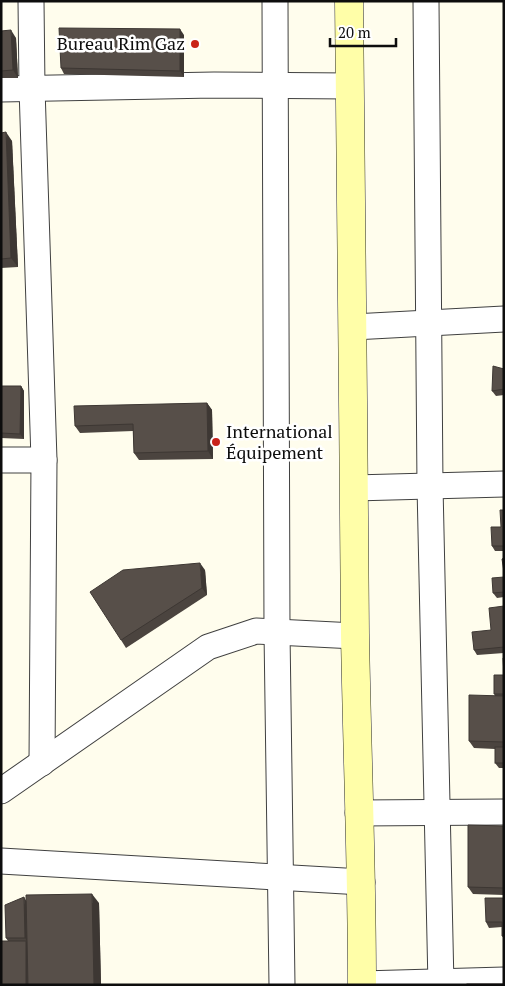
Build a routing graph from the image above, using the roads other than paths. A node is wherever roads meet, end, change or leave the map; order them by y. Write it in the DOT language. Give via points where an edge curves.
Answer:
graph roads {
  1 [pos="31,1"];
  2 [pos="275,1"];
  3 [pos="349,1"];
  4 [pos="426,1"];
  5 [pos="274,85"];
  6 [pos="350,86"];
  7 [pos="32,88"];
  8 [pos="1,89"];
  9 [pos="504,319"];
  10 [pos="430,324"];
  11 [pos="353,327"];
  12 [pos="1,460"];
  13 [pos="44,460"];
  14 [pos="504,484"];
  15 [pos="430,486"];
  16 [pos="354,488"];
  17 [pos="277,632"];
  18 [pos="356,636"];
  19 [pos="42,763"];
  20 [pos="1,791"];
  21 [pos="436,812"];
  22 [pos="504,812"];
  23 [pos="358,813"];
  24 [pos="1,861"];
  25 [pos="279,877"];
  26 [pos="362,882"];
  27 [pos="504,980"];
  28 [pos="441,983"];
  29 [pos="282,985"];
  30 [pos="362,985"];
  1 -- 7 [label="street"];
  2 -- 5 [label="street"];
  3 -- 6 [label="main road"];
  4 -- 10 [label="street"];
  5 -- 6 [label="street"];
  5 -- 7 [label="street"];
  5 -- 17 [label="street"];
  6 -- 11 [label="main road"];
  7 -- 8 [label="street"];
  7 -- 13 [label="street"];
  9 -- 10 [label="street"];
  10 -- 11 [label="street"];
  10 -- 15 [label="street"];
  11 -- 16 [label="main road"];
  12 -- 13 [label="street"];
  13 -- 19 [label="street"];
  14 -- 15 [label="street"];
  15 -- 16 [label="street"];
  15 -- 21 [label="street"];
  16 -- 18 [label="main road"];
  17 -- 18 [label="street"];
  17 -- 19 [label="street" via="256,631 208,647"];
  17 -- 25 [label="street"];
  18 -- 23 [label="main road"];
  19 -- 20 [label="street"];
  21 -- 22 [label="street"];
  21 -- 23 [label="street"];
  21 -- 28 [label="street"];
  23 -- 26 [label="main road"];
  24 -- 25 [label="street"];
  25 -- 26 [label="street"];
  25 -- 29 [label="street"];
  26 -- 30 [label="main road"];
  27 -- 28 [label="street"];
  28 -- 30 [label="street"];
}
